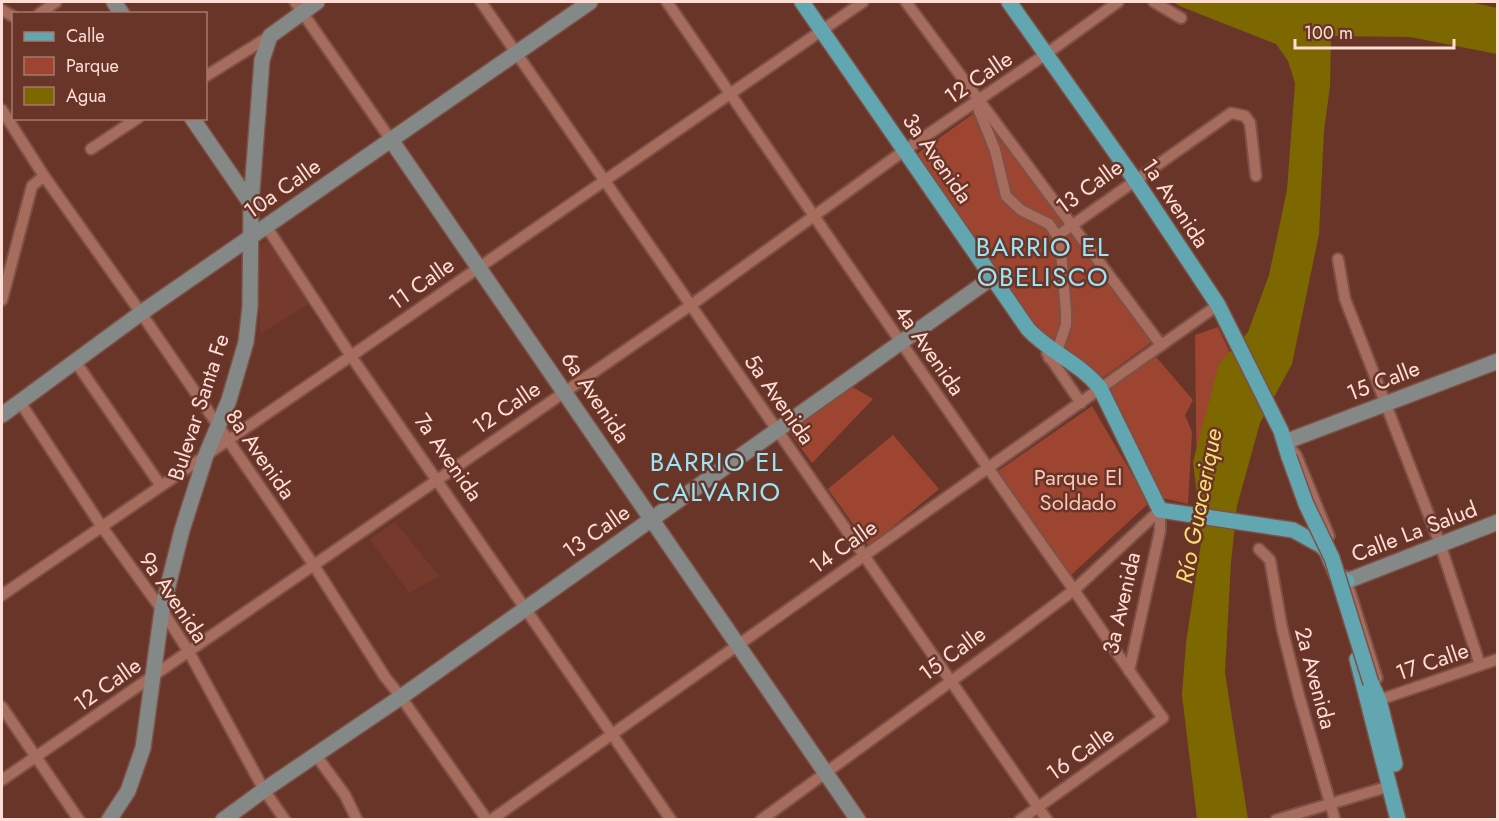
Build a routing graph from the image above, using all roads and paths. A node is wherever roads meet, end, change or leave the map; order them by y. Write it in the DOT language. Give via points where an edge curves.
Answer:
graph roads {
  1 [pos="56,2"];
  2 [pos="317,2"];
  3 [pos="481,2"];
  4 [pos="590,2"];
  5 [pos="667,2"];
  6 [pos="802,2"];
  7 [pos="863,2"];
  8 [pos="906,2"];
  9 [pos="1009,2"];
  10 [pos="1118,2"];
  11 [pos="1154,2"];
  12 [pos="298,7"];
  13 [pos="42,12"];
  14 [pos="1181,18"];
  15 [pos="821,31"];
  16 [pos="270,36"];
  17 [pos="516,53"];
  18 [pos="1046,54"];
  19 [pos="207,75"];
  20 [pos="730,94"];
  21 [pos="977,101"];
  22 [pos="2,110"];
  23 [pos="135,120"];
  24 [pos="193,120"];
  25 [pos="392,140"];
  26 [pos="91,149"];
  27 [pos="905,150"];
  28 [pos="44,176"];
  29 [pos="1256,176"];
  30 [pos="605,180"];
  31 [pos="1135,180"];
  32 [pos="251,204"];
  33 [pos="814,216"];
  34 [pos="1072,225"];
  35 [pos="266,226"];
  36 [pos="1057,236"];
  37 [pos="250,237"];
  38 [pos="1338,259"];
  39 [pos="478,267"];
  40 [pos="993,277"];
  41 [pos="2,300"];
  42 [pos="691,305"];
  43 [pos="1220,310"];
  44 [pos="141,313"];
  45 [pos="902,343"];
  46 [pos="1161,345"];
  47 [pos="1053,355"];
  48 [pos="351,356"];
  49 [pos="75,361"];
  50 [pos="1497,361"];
  51 [pos="1100,388"];
  52 [pos="564,391"];
  53 [pos="20,402"];
  54 [pos="1080,403"];
  55 [pos="1386,403"];
  56 [pos="2,416"];
  57 [pos="778,431"];
  58 [pos="222,433"];
  59 [pos="1283,436"];
  60 [pos="206,455"];
  61 [pos="988,469"];
  62 [pos="436,479"];
  63 [pos="161,486"];
  64 [pos="1160,510"];
  65 [pos="652,519"];
  66 [pos="1497,522"];
  67 [pos="102,527"];
  68 [pos="1309,537"];
  69 [pos="1440,544"];
  70 [pos="1259,549"];
  71 [pos="863,554"];
  72 [pos="313,564"];
  73 [pos="1347,581"];
  74 [pos="1074,590"];
  75 [pos="2,595"];
  76 [pos="526,608"];
  77 [pos="162,610"];
  78 [pos="738,644"];
  79 [pos="189,652"];
  80 [pos="1497,659"];
  81 [pos="1480,665"];
  82 [pos="1128,671"];
  83 [pos="154,675"];
  84 [pos="951,681"];
  85 [pos="401,697"];
  86 [pos="1379,700"];
  87 [pos="2,706"];
  88 [pos="1164,718"];
  89 [pos="612,734"];
  90 [pos="315,754"];
  91 [pos="35,758"];
  92 [pos="826,773"];
  93 [pos="2,780"];
  94 [pos="1390,786"];
  95 [pos="264,789"];
  96 [pos="1331,804"];
  97 [pos="1038,807"];
  98 [pos="79,819"];
  99 [pos="109,819"];
  100 [pos="223,819"];
  101 [pos="285,819"];
  102 [pos="357,819"];
  103 [pos="489,819"];
  104 [pos="671,819"];
  105 [pos="761,819"];
  106 [pos="858,819"];
  107 [pos="1020,819"];
  108 [pos="1047,819"];
  109 [pos="1276,819"];
  110 [pos="1335,819"];
  111 [pos="1398,819"];
  112 [pos="1408,819"];
  1 -- 13 [label="street"];
  2 -- 12 [label="street"];
  3 -- 17 [label="street, 5a Avenida"];
  4 -- 17 [label="street, 10a Calle"];
  5 -- 20 [label="street, 4a Avenida"];
  6 -- 15 [label="main road, 3a Avenida"];
  7 -- 15 [label="street, 11 Calle"];
  8 -- 21 [label="street"];
  9 -- 18 [label="main road, 1a Avenida"];
  10 -- 18 [label="street, 12 Calle"];
  11 -- 14 [label="street"];
  12 -- 16 [label="street"];
  12 -- 25 [label="street, 6a Avenida"];
  15 -- 20 [label="street, 11 Calle"];
  15 -- 27 [label="main road, 3a Avenida"];
  16 -- 19 [label="street"];
  16 -- 32 [label="street, Bulevar Santa Fe" via="262,60"];
  17 -- 25 [label="street, 10a Calle"];
  17 -- 30 [label="street, 5a Avenida"];
  18 -- 21 [label="street, 12 Calle"];
  18 -- 31 [label="main road, 1a Avenida"];
  20 -- 30 [label="street, 11 Calle"];
  20 -- 33 [label="street, 4a Avenida"];
  21 -- 27 [label="street, 12 Calle"];
  21 -- 34 [label="street"];
  21 -- 36 [label="street" via="1006,196 1022,210 1049,224"];
  22 -- 28 [label="street, 8a Avenida"];
  23 -- 26 [label="street"];
  24 -- 32 [label="street, 7a Avenida"];
  25 -- 35 [label="street, 10a Calle"];
  25 -- 39 [label="street, 6a Avenida"];
  27 -- 33 [label="street, 12 Calle"];
  27 -- 40 [label="main road, 3a Avenida"];
  28 -- 41 [label="street" via="31,187"];
  28 -- 44 [label="street, 8a Avenida"];
  29 -- 31 [label="street, 13 Calle" via="1250,123 1245,116 1231,113"];
  30 -- 39 [label="street, 11 Calle"];
  30 -- 42 [label="street, 5a Avenida"];
  31 -- 34 [label="street, 13 Calle"];
  31 -- 43 [label="main road, 1a Avenida"];
  32 -- 35 [label="street, 7a Avenida"];
  32 -- 37 [label="street, Bulevar Santa Fe"];
  33 -- 42 [label="street, 12 Calle"];
  33 -- 45 [label="street, 4a Avenida"];
  34 -- 36 [label="street, 13 Calle"];
  34 -- 46 [label="street"];
  35 -- 37 [label="street, 10a Calle"];
  35 -- 48 [label="street, 7a Avenida"];
  36 -- 47 [label="street" via="1066,325"];
  37 -- 44 [label="street, 10a Calle"];
  37 -- 58 [label="street, Bulevar Santa Fe" via="246,342"];
  38 -- 55 [label="street" via="1345,299"];
  39 -- 48 [label="street, 11 Calle"];
  39 -- 52 [label="street, 6a Avenida"];
  40 -- 45 [label="street, 13 Calle"];
  40 -- 47 [label="main road, 3a Avenida" via="1036,338"];
  42 -- 52 [label="street, 12 Calle"];
  42 -- 57 [label="street, 5a Avenida"];
  43 -- 46 [label="street, 14 Calle"];
  43 -- 59 [label="main road, 1a Avenida"];
  44 -- 49 [label="street, 10a Calle"];
  44 -- 58 [label="street, 8a Avenida"];
  45 -- 57 [label="street, 13 Calle"];
  45 -- 61 [label="street, 4a Avenida"];
  46 -- 51 [label="street, 14 Calle"];
  47 -- 51 [label="main road, 3a Avenida" via="1089,375"];
  47 -- 54 [label="street"];
  48 -- 58 [label="street, 11 Calle"];
  48 -- 62 [label="street, 7a Avenida"];
  49 -- 53 [label="street, 10a Calle"];
  49 -- 63 [label="street"];
  50 -- 55 [label="street, 15 Calle"];
  51 -- 54 [label="street, 14 Calle"];
  51 -- 64 [label="main road, 3a Avenida"];
  52 -- 62 [label="street, 12 Calle"];
  52 -- 65 [label="street, 6a Avenida"];
  53 -- 56 [label="street, 10a Calle"];
  53 -- 67 [label="street, 9a Avenida"];
  54 -- 61 [label="street, 14 Calle"];
  55 -- 59 [label="street, 15 Calle"];
  55 -- 69 [label="street"];
  57 -- 65 [label="street, 13 Calle"];
  57 -- 71 [label="street, 5a Avenida"];
  58 -- 60 [label="street, Bulevar Santa Fe"];
  58 -- 72 [label="street, 8a Avenida"];
  59 -- 73 [label="street, 1a Avenida" via="1296,455"];
  59 -- 86 [label="main road, 1a Avenida, bridge" via="1306,504 1332,558"];
  60 -- 63 [label="street"];
  60 -- 77 [label="street, Bulevar Santa Fe"];
  61 -- 71 [label="street, 14 Calle"];
  61 -- 74 [label="street, 4a Avenida"];
  62 -- 72 [label="street, 12 Calle"];
  62 -- 76 [label="street, 7a Avenida"];
  63 -- 67 [label="street"];
  64 -- 68 [label="main road" via="1283,528"];
  64 -- 74 [label="street, 15 Calle"];
  64 -- 82 [label="street, 3a Avenida" via="1160,531"];
  65 -- 76 [label="street, 13 Calle"];
  65 -- 78 [label="street, 6a Avenida"];
  66 -- 69 [label="street, Calle La Salud"];
  67 -- 75 [label="street"];
  67 -- 77 [label="street, 9a Avenida"];
  68 -- 73 [label="main road" via="1327,552 1337,576"];
  68 -- 94 [label="main road" via="1319,550 1339,597"];
  69 -- 73 [label="street, Calle La Salud"];
  69 -- 81 [label="street"];
  70 -- 96 [label="street, 2a Avenida" via="1270,560 1282,628"];
  71 -- 78 [label="street, 14 Calle"];
  71 -- 84 [label="street, 5a Avenida"];
  72 -- 79 [label="street, 12 Calle"];
  72 -- 85 [label="street, 8a Avenida"];
  73 -- 86 [label="street, 1a Avenida" via="1378,680"];
  74 -- 82 [label="street, 4a Avenida"];
  74 -- 84 [label="street, 15 Calle"];
  76 -- 85 [label="street, 13 Calle"];
  76 -- 89 [label="street, 7a Avenida"];
  77 -- 79 [label="street, 9a Avenida"];
  77 -- 83 [label="street, Bulevar Santa Fe"];
  78 -- 89 [label="street, 14 Calle"];
  78 -- 92 [label="street, 6a Avenida"];
  79 -- 83 [label="street, 12 Calle"];
  79 -- 95 [label="street, 9a Avenida"];
  80 -- 81 [label="street, 17 Calle"];
  81 -- 86 [label="street, 17 Calle"];
  82 -- 88 [label="street, 4a Avenida"];
  83 -- 91 [label="street, 12 Calle"];
  83 -- 99 [label="street, Bulevar Santa Fe" via="137,769"];
  84 -- 92 [label="street, 15 Calle"];
  84 -- 97 [label="street, 5a Avenida"];
  85 -- 90 [label="street, 13 Calle"];
  85 -- 103 [label="street, 8a Avenida"];
  86 -- 112 [label="main road, 1a Avenida"];
  87 -- 91 [label="street"];
  88 -- 97 [label="street, 16 Calle"];
  89 -- 103 [label="street, 14 Calle"];
  89 -- 104 [label="street, 7a Avenida"];
  90 -- 95 [label="street, 13 Calle"];
  90 -- 102 [label="street"];
  91 -- 93 [label="street, 12 Calle"];
  91 -- 98 [label="street"];
  92 -- 105 [label="street, 15 Calle"];
  92 -- 106 [label="street, 6a Avenida"];
  94 -- 96 [label="street"];
  94 -- 111 [label="main road"];
  95 -- 100 [label="street, 13 Calle"];
  95 -- 101 [label="street, 9a Avenida"];
  96 -- 109 [label="street"];
  96 -- 110 [label="street, 2a Avenida"];
  97 -- 107 [label="street, 16 Calle"];
  97 -- 108 [label="street, 5a Avenida"];
}
